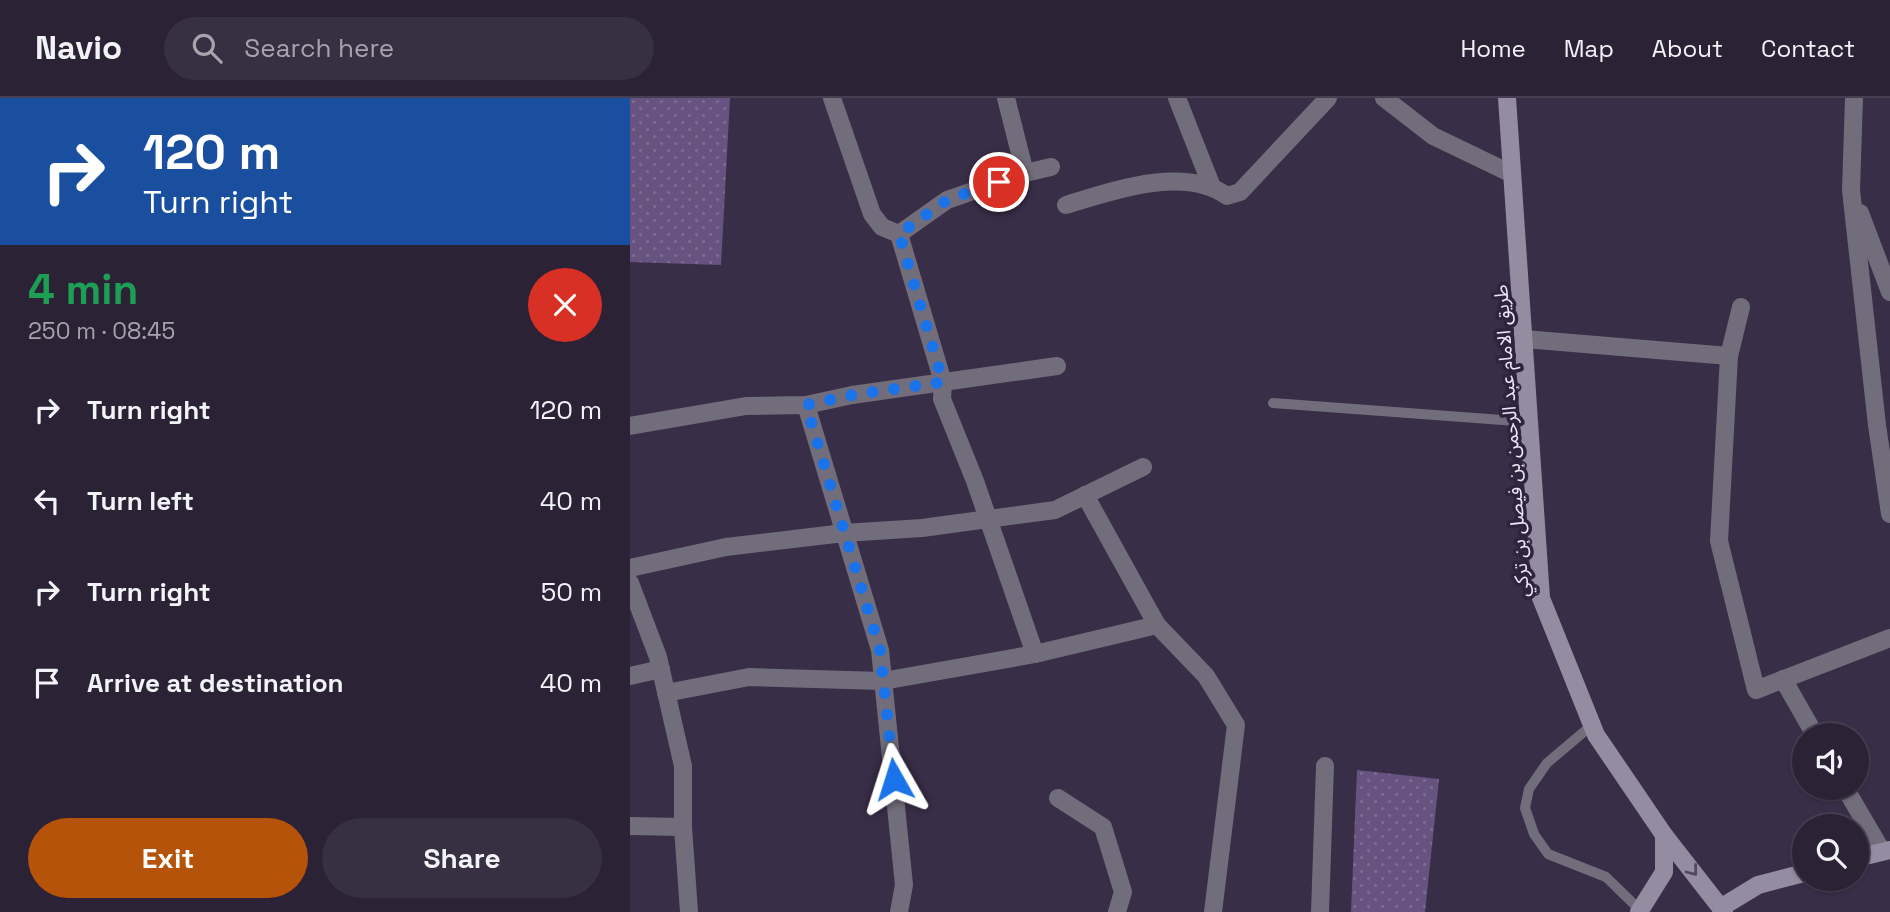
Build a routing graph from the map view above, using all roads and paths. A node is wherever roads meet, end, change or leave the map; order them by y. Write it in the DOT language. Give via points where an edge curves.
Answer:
graph roads {
  1 [pos="831,98"];
  2 [pos="1006,98"];
  3 [pos="1177,98"];
  4 [pos="1328,98"];
  5 [pos="1384,98"];
  6 [pos="1507,98"];
  7 [pos="1854,98"];
  8 [pos="1051,167"];
  9 [pos="1025,173"];
  10 [pos="1512,174"];
  11 [pos="1212,187"];
  12 [pos="1851,190"];
  13 [pos="1066,205"];
  14 [pos="899,234"];
  15 [pos="1890,292"];
  16 [pos="1741,307"];
  17 [pos="1524,339"];
  18 [pos="1729,356"];
  19 [pos="1057,366"];
  20 [pos="943,382"];
  21 [pos="1273,403"];
  22 [pos="806,405"];
  23 [pos="1530,422"];
  24 [pos="630,426"];
  25 [pos="1143,467"];
  26 [pos="1085,495"];
  27 [pos="1890,514"];
  28 [pos="989,520"];
  29 [pos="844,533"];
  30 [pos="630,568"];
  31 [pos="630,583"];
  32 [pos="1157,625"];
  33 [pos="1890,638"];
  34 [pos="1035,654"];
  35 [pos="661,669"];
  36 [pos="630,676"];
  37 [pos="1783,679"];
  38 [pos="883,681"];
  39 [pos="666,693"];
  40 [pos="1808,723"];
  41 [pos="1592,725"];
  42 [pos="1325,766"];
  43 [pos="1058,798"];
  44 [pos="1853,800"];
  45 [pos="630,826"];
  46 [pos="683,827"];
  47 [pos="1664,835"];
  48 [pos="1886,850"];
  49 [pos="1869,855"];
  50 [pos="1792,876"];
  51 [pos="1723,910"];
  52 [pos="1639,911"];
  53 [pos="689,912"];
  54 [pos="899,912"];
  55 [pos="1117,912"];
  56 [pos="1213,912"];
  57 [pos="1320,912"];
  1 -- 14 [label="street" via="872,214 882,227"];
  2 -- 9 [label="street"];
  3 -- 11 [label="street"];
  4 -- 11 [label="street" via="1240,192 1227,196"];
  5 -- 10 [label="street" via="1433,136"];
  6 -- 10 [label="street, طريق الامام عبد الرحمن بن فيصل بن تركي"];
  7 -- 12 [label="street"];
  8 -- 9 [label="street"];
  9 -- 14 [label="street" via="947,200"];
  10 -- 17 [label="street, طريق الامام عبد الرحمن بن فيصل بن تركي"];
  11 -- 13 [label="street" via="1179,181 1123,188"];
  12 -- 15 [label="street"];
  12 -- 27 [label="street"];
  14 -- 20 [label="street"];
  16 -- 18 [label="street"];
  17 -- 18 [label="street"];
  17 -- 23 [label="street, طريق الامام عبد الرحمن بن فيصل بن تركي"];
  18 -- 37 [label="street" via="1719,541 1755,690"];
  19 -- 20 [label="street"];
  20 -- 22 [label="street"];
  20 -- 28 [label="street" via="942,399"];
  21 -- 23 [label="lane"];
  22 -- 24 [label="street" via="746,406"];
  22 -- 29 [label="street"];
  23 -- 41 [label="street, طريق الامام عبد الرحمن بن فيصل بن تركي" via="1541,598"];
  25 -- 26 [label="street"];
  26 -- 28 [label="street" via="1055,510"];
  26 -- 32 [label="street"];
  28 -- 29 [label="street"];
  28 -- 34 [label="street"];
  29 -- 30 [label="street" via="726,547"];
  29 -- 38 [label="street" via="880,650"];
  31 -- 35 [label="street"];
  32 -- 34 [label="street"];
  32 -- 56 [label="street" via="1206,676 1236,725"];
  33 -- 37 [label="street"];
  34 -- 38 [label="street"];
  35 -- 36 [label="street"];
  35 -- 39 [label="street"];
  37 -- 40 [label="street"];
  38 -- 39 [label="street" via="749,677"];
  38 -- 54 [label="street" via="904,885"];
  39 -- 46 [label="street" via="683,766"];
  41 -- 47 [label="street, طريق الامام عبد الرحمن بن فيصل بن تركي"];
  41 -- 52 [label="lane" via="1546,763 1529,789 1525,808 1548,855 1606,877"];
  42 -- 57 [label="street"];
  43 -- 55 [label="street" via="1103,827 1123,892"];
  44 -- 48 [label="street"];
  45 -- 46 [label="street"];
  46 -- 53 [label="street"];
  47 -- 51 [label="street, طريق الامام عبد الرحمن بن فيصل بن تركي, one-way"];
  47 -- 52 [label="street" via="1664,872"];
  48 -- 49 [label="street"];
  50 -- 51 [label="street" via="1758,885"];
}
